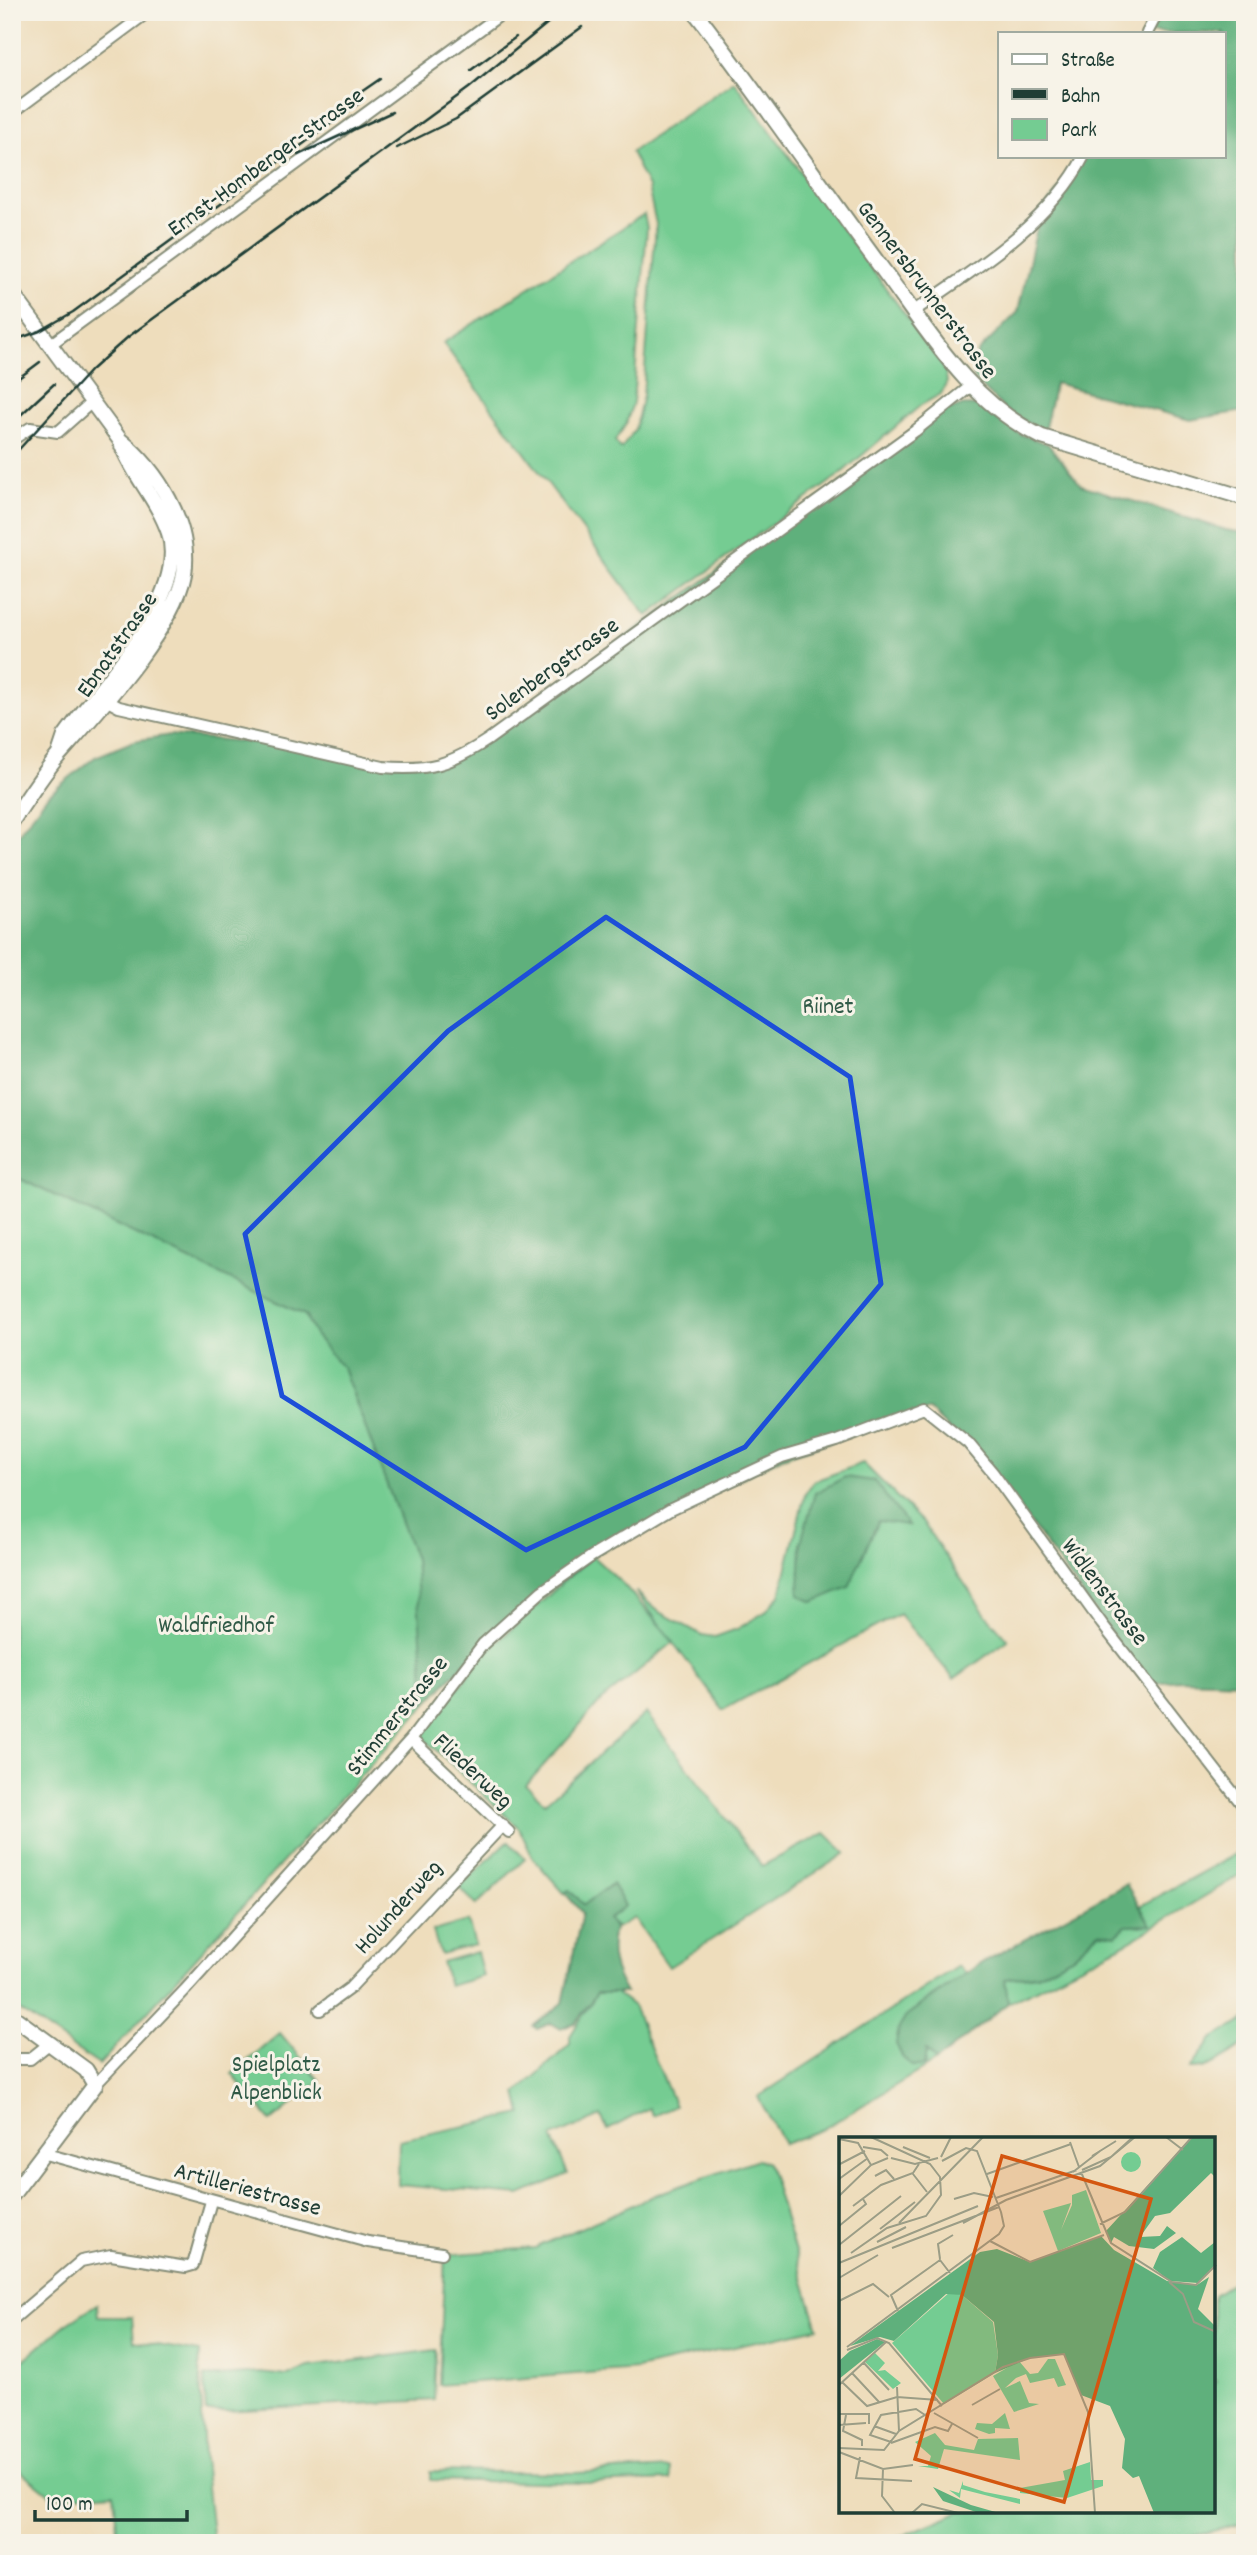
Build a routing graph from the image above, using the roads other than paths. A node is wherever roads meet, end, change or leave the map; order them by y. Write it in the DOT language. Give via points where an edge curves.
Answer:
graph roads {
  1 [pos="148,12"];
  2 [pos="504,12"];
  3 [pos="695,12"];
  4 [pos="1158,12"];
  5 [pos="1148,32"];
  6 [pos="12,113"];
  7 [pos="1082,158"];
  8 [pos="12,293"];
  9 [pos="914,311"];
  10 [pos="51,344"];
  11 [pos="971,386"];
  12 [pos="93,401"];
  13 [pos="12,440"];
  14 [pos="1245,498"];
  15 [pos="101,697"];
  16 [pos="12,821"];
  17 [pos="924,1408"];
  18 [pos="411,1739"];
  19 [pos="1245,1808"];
  20 [pos="506,1828"];
  21 [pos="320,2010"];
  22 [pos="12,2016"];
  23 [pos="50,2043"];
  24 [pos="12,2059"];
  25 [pos="95,2085"];
  26 [pos="46,2154"];
  27 [pos="12,2195"];
  28 [pos="211,2201"];
  29 [pos="442,2253"];
  30 [pos="12,2320"];
  1 -- 6 [label="street"];
  2 -- 10 [label="street, Ernst-Homberger-Strasse"];
  3 -- 9 [label="street, Gennersbrunnerstrasse"];
  4 -- 5 [label="street"];
  7 -- 9 [label="street" via="1040,214"];
  8 -- 10 [label="street, Ebnatstrasse"];
  9 -- 11 [label="street, Gennersbrunnerstrasse"];
  10 -- 12 [label="street, Ebnatstrasse"];
  11 -- 14 [label="street, Gennersbrunnerstrasse" via="1012,421 1042,437"];
  11 -- 15 [label="street, Solenbergstrasse" via="915,431 452,762 410,770 383,767"];
  12 -- 13 [label="street" via="58,432 30,428"];
  12 -- 15 [label="street, Ebnatstrasse" via="166,494 181,528 184,572 161,625"];
  15 -- 16 [label="street, Ebnatstrasse"];
  17 -- 18 [label="street, Stimmerstrasse" via="782,1457 671,1509 592,1556 542,1591 483,1644"];
  17 -- 19 [label="street, Widlenstrasse" via="968,1443 993,1473 1102,1624"];
  18 -- 20 [label="street, Fliederweg"];
  18 -- 25 [label="street, Stimmerstrasse"];
  20 -- 21 [label="street, Holunderweg" via="350,1989"];
  22 -- 23 [label="street"];
  23 -- 24 [label="street" via="30,2059"];
  23 -- 25 [label="street" via="86,2070"];
  25 -- 26 [label="street, Stimmerstrasse"];
  26 -- 27 [label="street, Stimmerstrasse"];
  26 -- 28 [label="street, Artilleriestrasse"];
  28 -- 29 [label="street, Artilleriestrasse" via="368,2242"];
  28 -- 30 [label="street" via="193,2265 111,2255 81,2262"];
}
